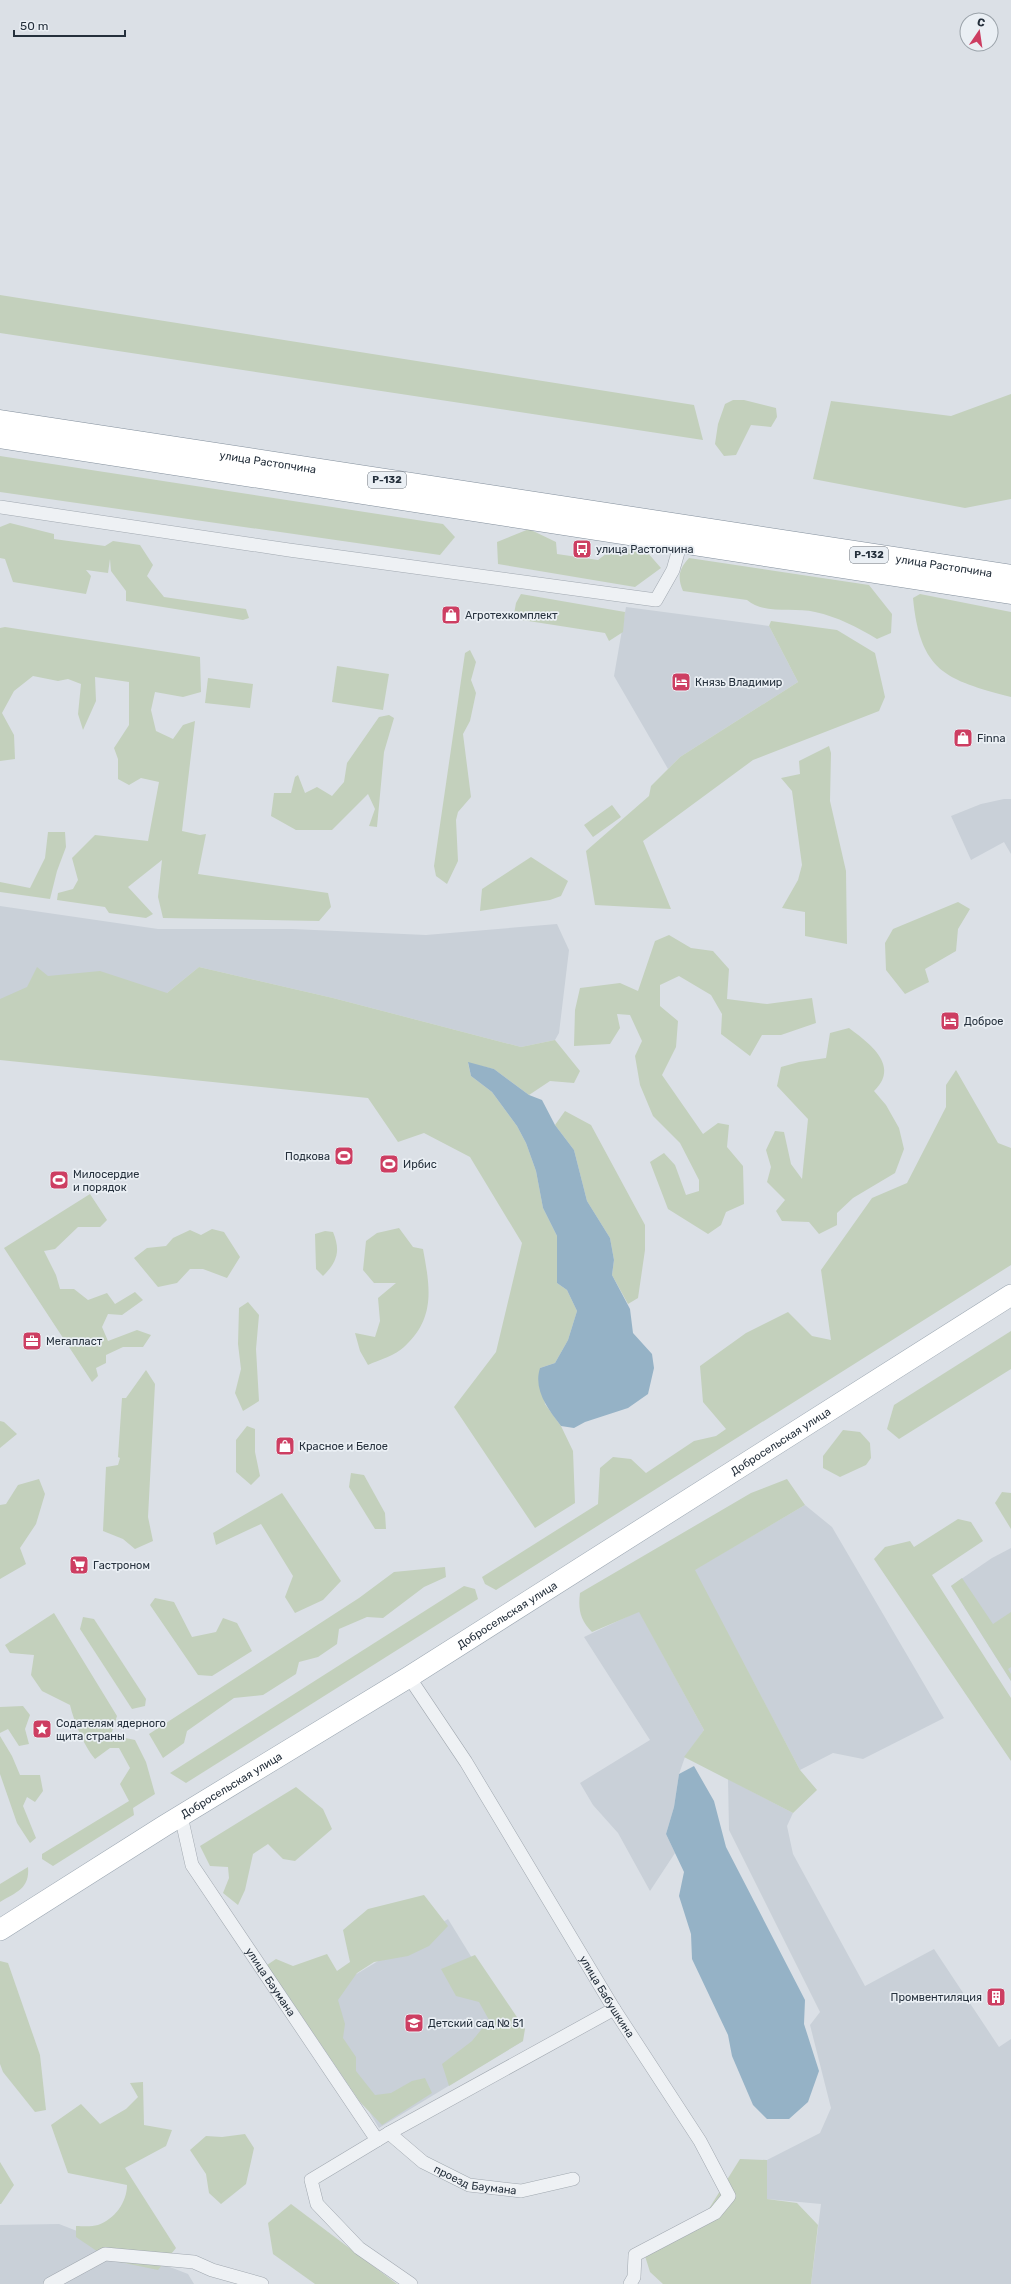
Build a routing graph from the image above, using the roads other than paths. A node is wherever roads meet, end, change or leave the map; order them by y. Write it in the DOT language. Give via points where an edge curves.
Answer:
graph roads {
  1 [pos="0,421"];
  2 [pos="0,437"];
  3 [pos="0,507"];
  4 [pos="681,542"];
  5 [pos="1011,576"];
  6 [pos="1011,593"];
  7 [pos="1011,1295"];
  8 [pos="408,1677"];
  9 [pos="181,1816"];
  10 [pos="0,1930"];
  11 [pos="614,2009"];
  12 [pos="389,2133"];
  13 [pos="377,2140"];
  14 [pos="573,2179"];
  15 [pos="50,2284"];
  16 [pos="262,2284"];
  17 [pos="411,2284"];
  18 [pos="630,2284"];
  1 -- 5 [label="highway, улица Растопчина / Р-132"];
  2 -- 4 [label="highway, улица Растопчина / Р-132"];
  3 -- 4 [label="street" via="289,550 656,600 673,570"];
  4 -- 6 [label="highway, улица Растопчина / Р-132"];
  7 -- 8 [label="main road, Добросельская улица"];
  8 -- 9 [label="main road, Добросельская улица"];
  8 -- 11 [label="street, улица Бабушкина" via="466,1762"];
  9 -- 10 [label="main road, Добросельская улица"];
  9 -- 13 [label="street, улица Баумана" via="192,1865"];
  11 -- 12 [label="street"];
  11 -- 18 [label="street, улица Бабушкина" via="700,2141 729,2196 715,2213 636,2256 634,2277"];
  12 -- 13 [label="street"];
  12 -- 14 [label="street, проезд Баумана" via="423,2162 469,2185 522,2191"];
  13 -- 17 [label="street" via="311,2180 317,2204 359,2248"];
  15 -- 16 [label="street" via="106,2254 194,2262 212,2270"];
}
